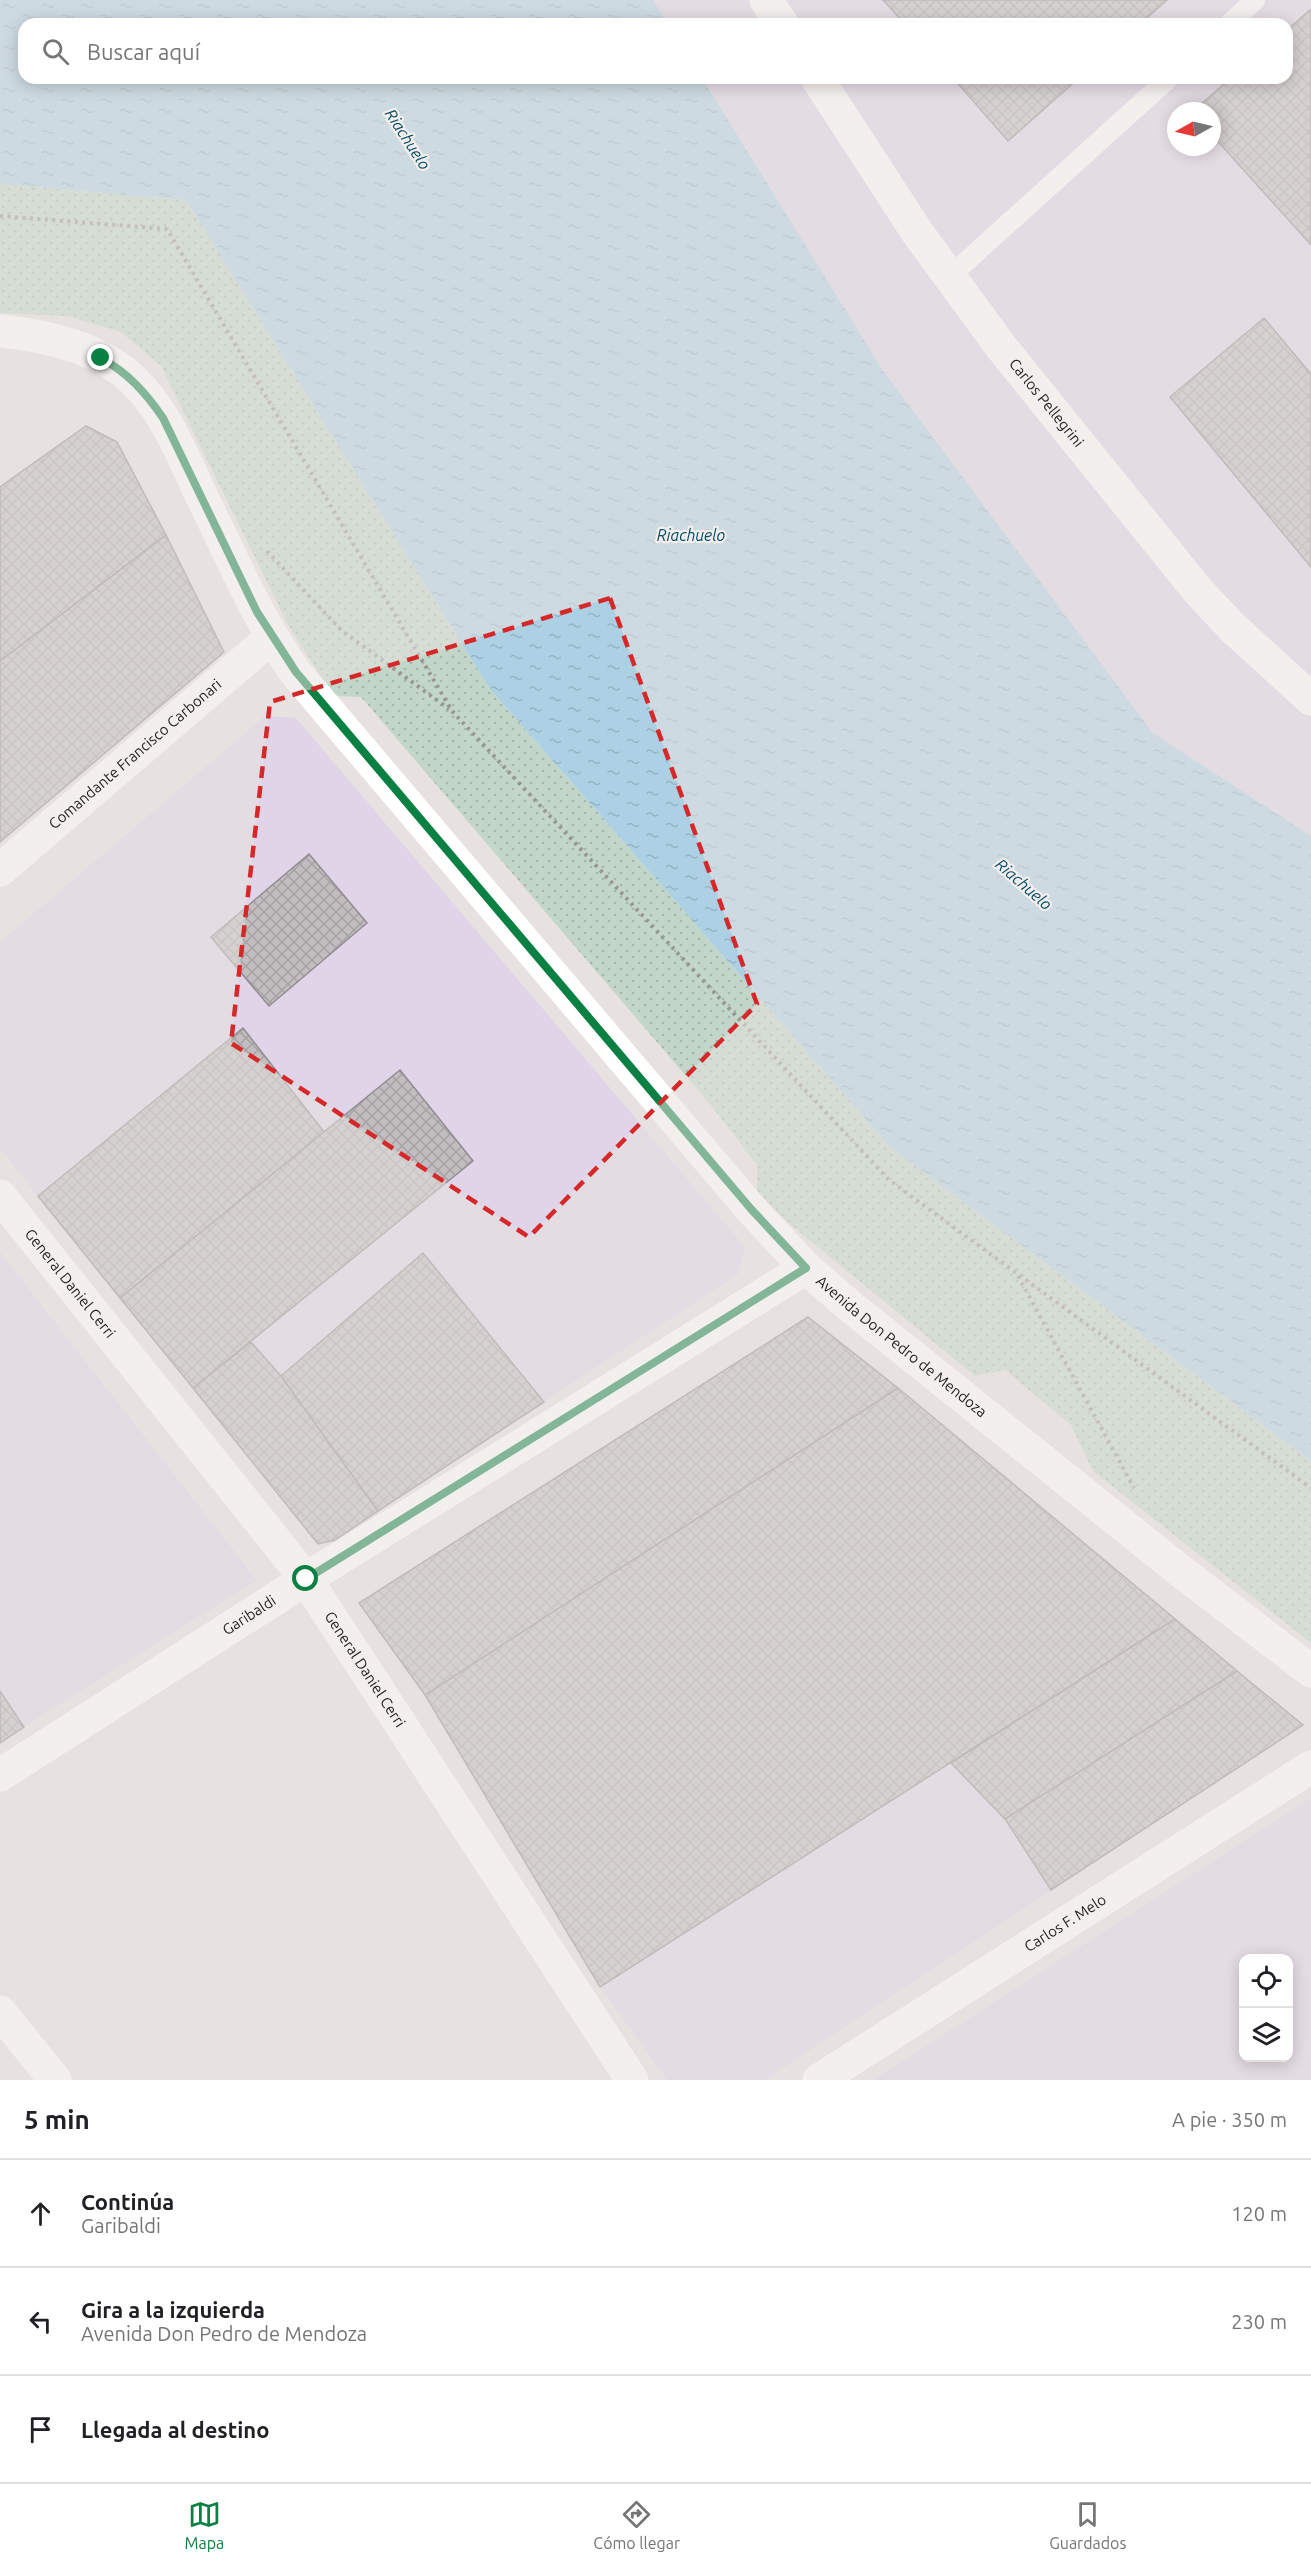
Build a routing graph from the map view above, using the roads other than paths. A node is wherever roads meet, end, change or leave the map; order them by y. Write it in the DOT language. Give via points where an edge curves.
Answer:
graph roads {
  1 [pos="766,0"];
  2 [pos="1255,0"];
  3 [pos="778,18"];
  4 [pos="1236,18"];
  5 [pos="821,84"];
  6 [pos="1162,84"];
  7 [pos="949,277"];
  8 [pos="0,331"];
  9 [pos="272,637"];
  10 [pos="1311,699"];
  11 [pos="0,870"];
  12 [pos="0,1196"];
  13 [pos="806,1268"];
  14 [pos="306,1579"];
  15 [pos="1311,1671"];
  16 [pos="1311,1767"];
  17 [pos="0,1775"];
  18 [pos="0,2012"];
  19 [pos="55,2080"];
  20 [pos="632,2080"];
  21 [pos="819,2080"];
  1 -- 3 [label="street"];
  2 -- 4 [label="lane"];
  5 -- 7 [label="street, Carlos Pellegrini"];
  6 -- 7 [label="lane"];
  7 -- 10 [label="street, Carlos Pellegrini" via="1199,592"];
  8 -- 9 [label="street, Avenida Don Pedro de Mendoza" via="24,334 101,358 125,374 149,398 177,445"];
  9 -- 11 [label="street, Comandante Francisco Carbonari"];
  9 -- 13 [label="street, Avenida Don Pedro de Mendoza" via="303,681 751,1209"];
  12 -- 14 [label="street, General Daniel Cerri"];
  13 -- 14 [label="street, Garibaldi"];
  13 -- 15 [label="street, Avenida Don Pedro de Mendoza" via="1178,1569"];
  14 -- 17 [label="street, Garibaldi"];
  14 -- 20 [label="street, General Daniel Cerri"];
  16 -- 21 [label="street, Carlos F. Melo"];
  18 -- 19 [label="street"];
}
